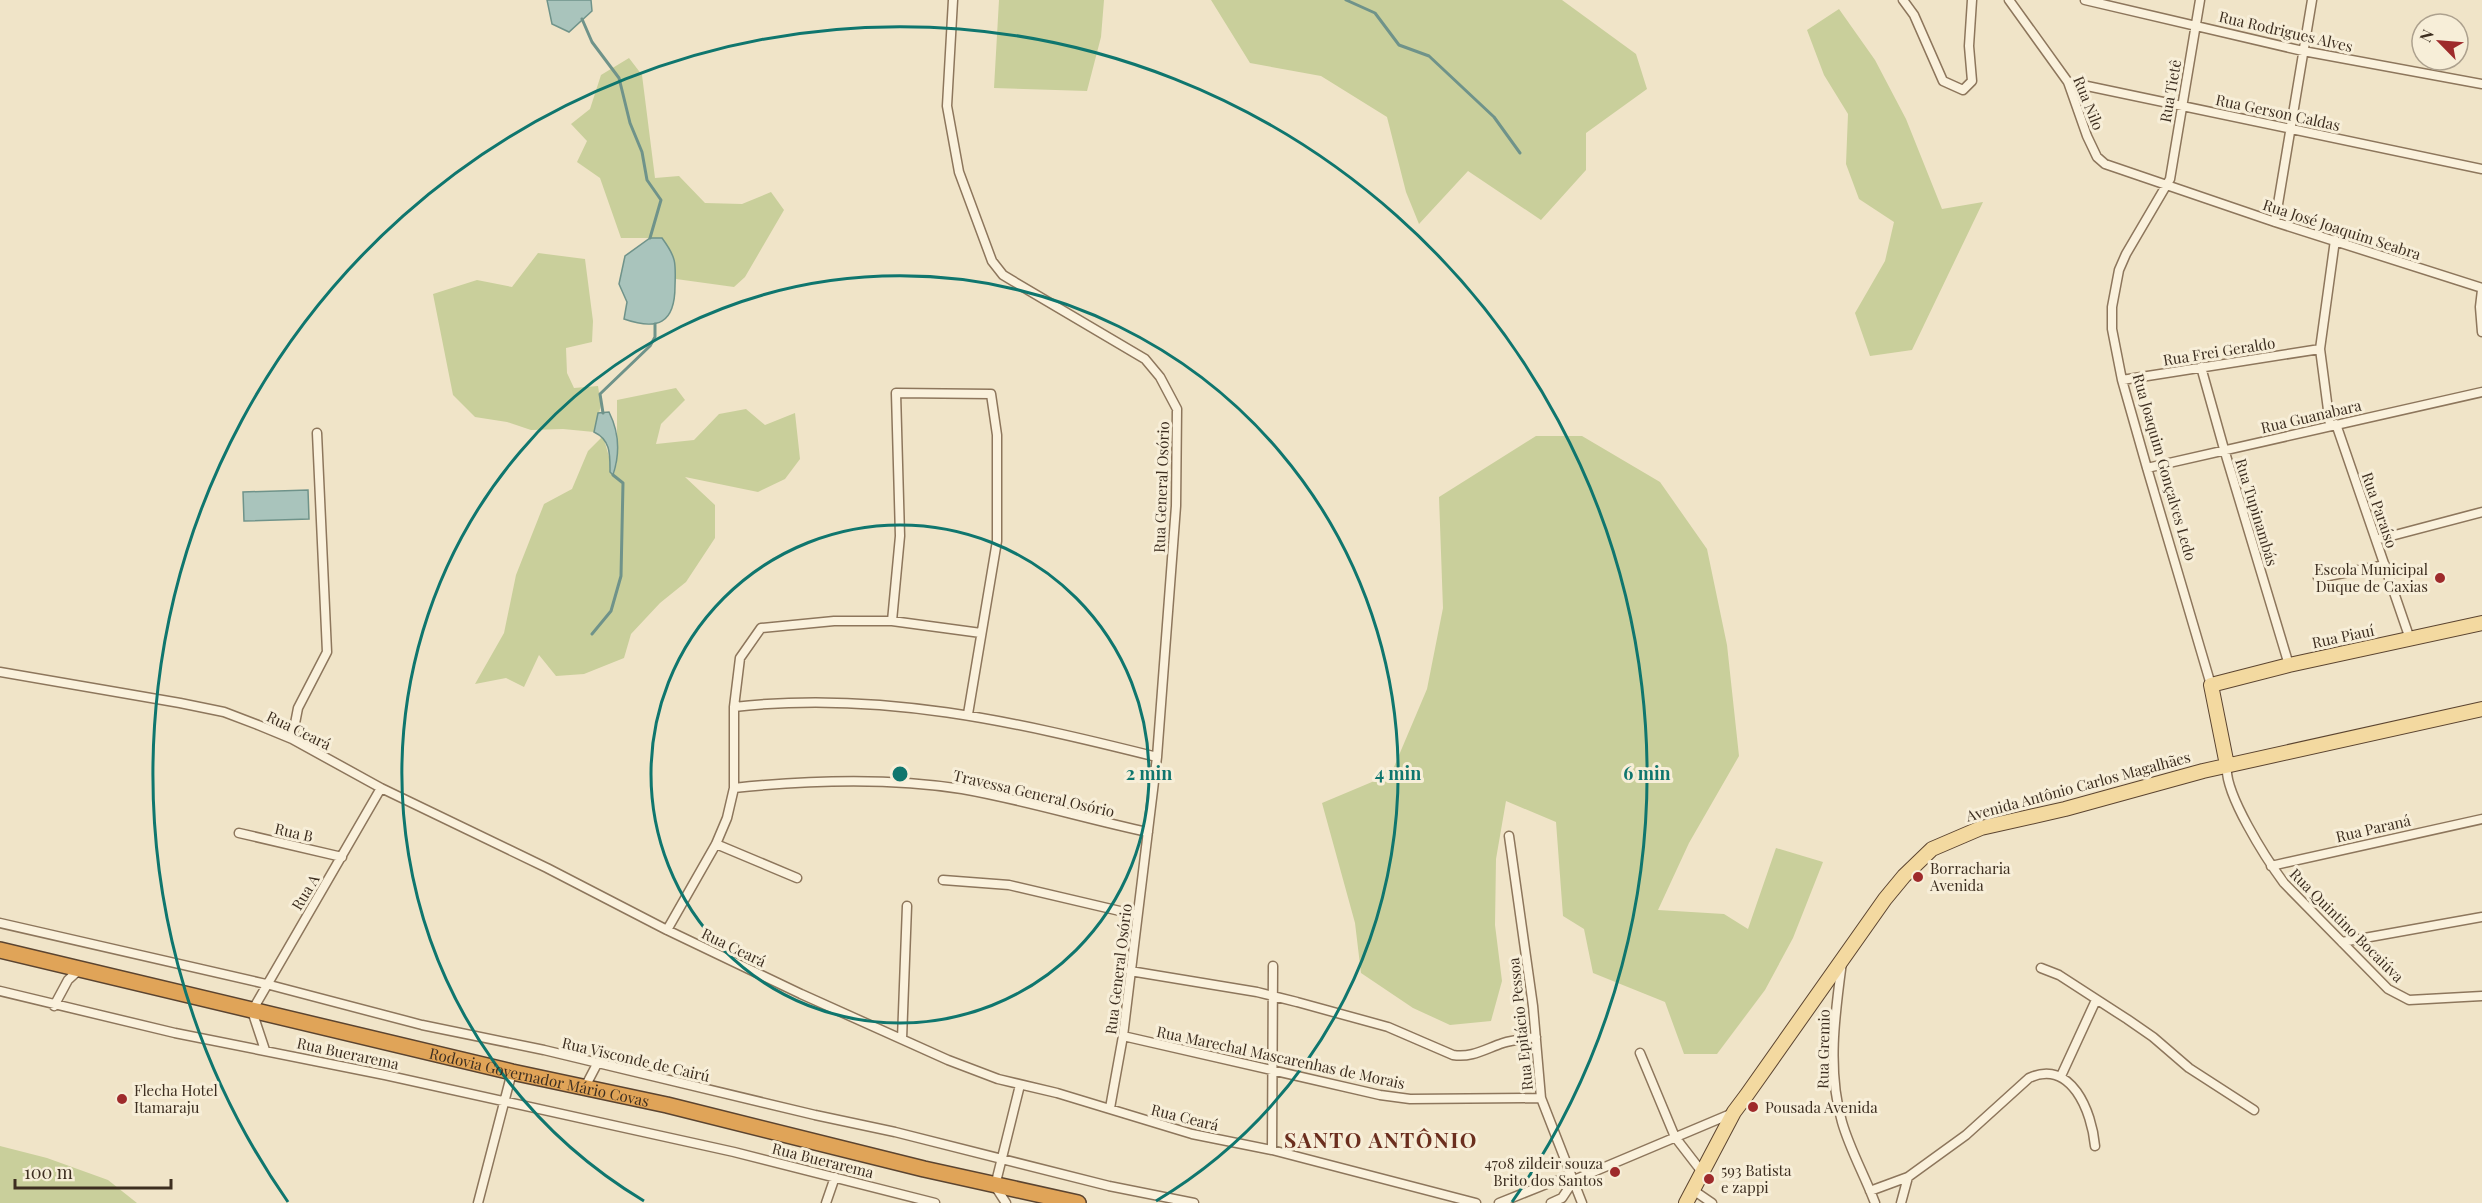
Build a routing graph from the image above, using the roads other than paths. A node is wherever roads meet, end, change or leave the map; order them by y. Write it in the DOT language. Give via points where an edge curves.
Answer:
graph roads {
  1 [pos="953,0"];
  2 [pos="1903,0"];
  3 [pos="1972,0"];
  4 [pos="2009,0"];
  5 [pos="2085,0"];
  6 [pos="2200,0"];
  7 [pos="2312,0"];
  8 [pos="2195,25"];
  9 [pos="2303,51"];
  10 [pos="2068,82"];
  11 [pos="2482,84"];
  12 [pos="2181,104"];
  13 [pos="2291,128"];
  14 [pos="2482,169"];
  15 [pos="2167,186"];
  16 [pos="2193,195"];
  17 [pos="2276,222"];
  18 [pos="2335,240"];
  19 [pos="2482,289"];
  20 [pos="2482,332"];
  21 [pos="2320,349"];
  22 [pos="2201,367"];
  23 [pos="2122,380"];
  24 [pos="2482,392"];
  25 [pos="2333,425"];
  26 [pos="317,433"];
  27 [pos="2224,450"];
  28 [pos="2147,468"];
  29 [pos="2482,512"];
  30 [pos="2376,540"];
  31 [pos="2385,565"];
  32 [pos="2318,578"];
  33 [pos="892,621"];
  34 [pos="2482,623"];
  35 [pos="981,633"];
  36 [pos="2410,639"];
  37 [pos="2289,665"];
  38 [pos="0,672"];
  39 [pos="2211,685"];
  40 [pos="734,707"];
  41 [pos="2482,709"];
  42 [pos="968,714"];
  43 [pos="292,739"];
  44 [pos="1157,756"];
  45 [pos="2227,765"];
  46 [pos="381,788"];
  47 [pos="735,788"];
  48 [pos="2482,819"];
  49 [pos="239,832"];
  50 [pos="1148,832"];
  51 [pos="1509,836"];
  52 [pos="716,844"];
  53 [pos="342,857"];
  54 [pos="2271,866"];
  55 [pos="797,878"];
  56 [pos="943,880"];
  57 [pos="907,906"];
  58 [pos="1137,915"];
  59 [pos="2482,917"];
  60 [pos="0,923"];
  61 [pos="667,930"];
  62 [pos="2342,942"];
  63 [pos="0,950"];
  64 [pos="1843,960"];
  65 [pos="1273,966"];
  66 [pos="2041,968"];
  67 [pos="80,969"];
  68 [pos="1130,971"];
  69 [pos="266,984"];
  70 [pos="0,991"];
  71 [pos="1273,996"];
  72 [pos="2482,996"];
  73 [pos="2096,1000"];
  74 [pos="54,1006"];
  75 [pos="252,1011"];
  76 [pos="1124,1036"];
  77 [pos="1536,1037"];
  78 [pos="902,1039"];
  79 [pos="265,1050"];
  80 [pos="1640,1053"];
  81 [pos="597,1064"];
  82 [pos="1273,1070"];
  83 [pos="512,1072"];
  84 [pos="2061,1076"];
  85 [pos="1020,1085"];
  86 [pos="585,1088"];
  87 [pos="1541,1098"];
  88 [pos="504,1101"];
  89 [pos="1110,1108"];
  90 [pos="2254,1110"];
  91 [pos="1734,1112"];
  92 [pos="1675,1137"];
  93 [pos="2095,1146"];
  94 [pos="1272,1150"];
  95 [pos="1001,1160"];
  96 [pos="1702,1172"];
  97 [pos="834,1176"];
  98 [pos="1908,1177"];
  99 [pos="1574,1180"];
  100 [pos="994,1186"];
  101 [pos="1693,1190"];
  102 [pos="1870,1191"];
  103 [pos="478,1203"];
  104 [pos="826,1203"];
  105 [pos="936,1203"];
  106 [pos="1006,1203"];
  107 [pos="1078,1203"];
  108 [pos="1194,1203"];
  109 [pos="1476,1203"];
  110 [pos="1499,1203"];
  111 [pos="1551,1203"];
  112 [pos="1582,1203"];
  113 [pos="1686,1203"];
  114 [pos="1712,1203"];
  115 [pos="1875,1203"];
  116 [pos="1901,1203"];
  1 -- 44 [label="street, Rua General Osório" via="948,106 959,172 992,261 1012,281 1145,359 1177,409 1176,506"];
  2 -- 3 [label="street" via="1914,15 1943,81 1964,90 1972,81"];
  4 -- 10 [label="street, Rua Nilo"];
  5 -- 8 [label="street, Rua Rodrigues Alves"];
  6 -- 8 [label="street, Rua Tietê"];
  7 -- 9 [label="street"];
  8 -- 9 [label="street, Rua Rodrigues Alves"];
  8 -- 12 [label="street, Rua Tietê"];
  9 -- 11 [label="street, Rua Rodrigues Alves"];
  9 -- 13 [label="street"];
  10 -- 12 [label="street, Rua Gerson Caldas"];
  10 -- 15 [label="street, Rua Nilo" via="2097,157 2105,164"];
  12 -- 13 [label="street, Rua Gerson Caldas"];
  12 -- 15 [label="street, Rua Tietê"];
  13 -- 14 [label="street, Rua Gerson Caldas"];
  13 -- 17 [label="street"];
  15 -- 16 [label="street, Rua Nilo"];
  15 -- 23 [label="street, Rua Joaquim Gonçalves Ledo" via="2126,254 2117,279 2112,329"];
  16 -- 17 [label="street, Rua José Joaquim Seabra"];
  17 -- 18 [label="street, Rua José Joaquim Seabra"];
  18 -- 19 [label="street, Rua José Joaquim Seabra"];
  18 -- 21 [label="street, Rua Paraíso"];
  19 -- 20 [label="street"];
  21 -- 22 [label="street, Rua Frei Geraldo"];
  21 -- 25 [label="street, Rua Paraíso"];
  22 -- 23 [label="street, Rua Frei Geraldo"];
  22 -- 27 [label="street, Rua Tupinambás"];
  23 -- 28 [label="street, Rua Joaquim Gonçalves Ledo"];
  24 -- 25 [label="street, Rua Guanabara"];
  25 -- 27 [label="street, Rua Guanabara"];
  25 -- 30 [label="street, Rua Paraíso"];
  26 -- 43 [label="street" via="327,652 298,708"];
  27 -- 28 [label="street, Rua Guanabara"];
  27 -- 37 [label="street, Rua Tupinambás"];
  28 -- 39 [label="street, Rua Joaquim Gonçalves Ledo"];
  29 -- 30 [label="street"];
  30 -- 31 [label="street, Rua Paraíso"];
  31 -- 32 [label="street"];
  31 -- 36 [label="street, Rua Paraíso"];
  33 -- 35 [label="street"];
  33 -- 35 [label="street" via="900,536 896,393 992,394 997,435 997,541"];
  33 -- 40 [label="street" via="834,621 761,628 740,658"];
  34 -- 36 [label="main road, Rua Piauí"];
  35 -- 42 [label="street"];
  36 -- 37 [label="main road, Rua Piauí"];
  37 -- 39 [label="main road, Rua Piauí"];
  38 -- 43 [label="street, Rua Ceará" via="224,712"];
  39 -- 45 [label="main road, Rua Joaquim Gonçalves Ledo"];
  40 -- 42 [label="street" via="814,702"];
  40 -- 47 [label="street"];
  41 -- 45 [label="main road, Avenida Antônio Carlos Magalhães"];
  42 -- 44 [label="street"];
  43 -- 46 [label="street, Rua Ceará"];
  44 -- 50 [label="street, Rua General Osório"];
  45 -- 54 [label="street, Rua Quintino Bocaiúva" via="2229,788"];
  45 -- 64 [label="main road, Avenida Antônio Carlos Magalhães" via="1947,840 1904,876"];
  46 -- 53 [label="street, Rua A"];
  46 -- 61 [label="street, Rua Ceará"];
  47 -- 50 [label="street, Travessa General Osório" via="807,781 920,784 1003,797"];
  47 -- 52 [label="street" via="728,818"];
  48 -- 54 [label="street, Rua Paraná"];
  49 -- 53 [label="street, Rua B"];
  50 -- 58 [label="street, Rua General Osório"];
  51 -- 77 [label="street, Rua Epitácio Pessoa"];
  52 -- 55 [label="street"];
  52 -- 61 [label="street"];
  53 -- 69 [label="street, Rua A"];
  54 -- 62 [label="street, Rua Quintino Bocaiúva"];
  56 -- 58 [label="street" via="1009,885"];
  57 -- 78 [label="street"];
  58 -- 68 [label="street, Rua General Osório"];
  59 -- 62 [label="street"];
  60 -- 69 [label="street, Rua Visconde de Cairú"];
  61 -- 78 [label="street, Rua Ceará"];
  62 -- 72 [label="street, Rua Quintino Bocaiúva" via="2398,996 2409,1000"];
  63 -- 67 [label="highway, Rodovia Governador Mário Covas"];
  64 -- 91 [label="main road, Avenida Antônio Carlos Magalhães"];
  64 -- 102 [label="street, Rua Gremio" via="1834,1055 1835,1090 1843,1124"];
  65 -- 71 [label="street"];
  66 -- 73 [label="street" via="2059,975"];
  67 -- 74 [label="street" via="68,980"];
  67 -- 75 [label="highway, Rodovia Governador Mário Covas"];
  68 -- 71 [label="street"];
  68 -- 76 [label="street, Rua General Osório"];
  69 -- 75 [label="street, Rua A"];
  69 -- 81 [label="street, Rua Visconde de Cairú" via="422,1025"];
  70 -- 74 [label="street, Rua Buerarema"];
  71 -- 77 [label="street" via="1388,1027 1453,1055 1480,1054 1500,1044"];
  71 -- 82 [label="street"];
  73 -- 84 [label="street"];
  73 -- 90 [label="street"];
  74 -- 79 [label="street, Rua Buerarema"];
  75 -- 79 [label="street"];
  75 -- 83 [label="highway, Rodovia Governador Mário Covas"];
  76 -- 82 [label="street, Rua Marechal Mascarenhas de Morais"];
  76 -- 89 [label="street, Rua General Osório"];
  77 -- 87 [label="street, Rua Epitácio Pessoa"];
  78 -- 85 [label="street, Rua Ceará"];
  79 -- 88 [label="street, Rua Buerarema"];
  80 -- 92 [label="street"];
  81 -- 86 [label="street"];
  81 -- 95 [label="street, Rua Visconde de Cairú"];
  82 -- 87 [label="street, Rua Marechal Mascarenhas de Morais" via="1410,1099"];
  82 -- 94 [label="street"];
  83 -- 86 [label="highway, Rodovia Governador Mário Covas"];
  83 -- 88 [label="street"];
  84 -- 93 [label="street" via="2082,1102"];
  84 -- 98 [label="street" via="2045,1072 2029,1078 1966,1135"];
  85 -- 89 [label="street, Rua Ceará"];
  85 -- 95 [label="street"];
  86 -- 100 [label="highway, Rodovia Governador Mário Covas"];
  87 -- 99 [label="street, Rua Epitácio Pessoa"];
  88 -- 97 [label="street, Rua Buerarema"];
  88 -- 103 [label="street"];
  89 -- 94 [label="street, Rua Ceará" via="1192,1134"];
  91 -- 92 [label="street"];
  91 -- 96 [label="main road, Avenida Antônio Carlos Magalhães"];
  92 -- 96 [label="street"];
  92 -- 99 [label="street"];
  94 -- 109 [label="street, Rua Ceará"];
  95 -- 100 [label="street"];
  95 -- 108 [label="street, Rua Visconde de Cairú"];
  96 -- 101 [label="main road, Avenida Antônio Carlos Magalhães"];
  97 -- 104 [label="street"];
  97 -- 105 [label="street, Rua Buerarema"];
  98 -- 102 [label="street"];
  98 -- 116 [label="street"];
  99 -- 110 [label="street" via="1554,1180"];
  99 -- 111 [label="street" via="1562,1198"];
  99 -- 112 [label="street, Rua Epitácio Pessoa"];
  100 -- 106 [label="street"];
  100 -- 107 [label="highway, Rodovia Governador Mário Covas"];
  101 -- 113 [label="main road, Avenida Antônio Carlos Magalhães"];
  101 -- 114 [label="street"];
  102 -- 115 [label="street, Rua Gremio"];
}
